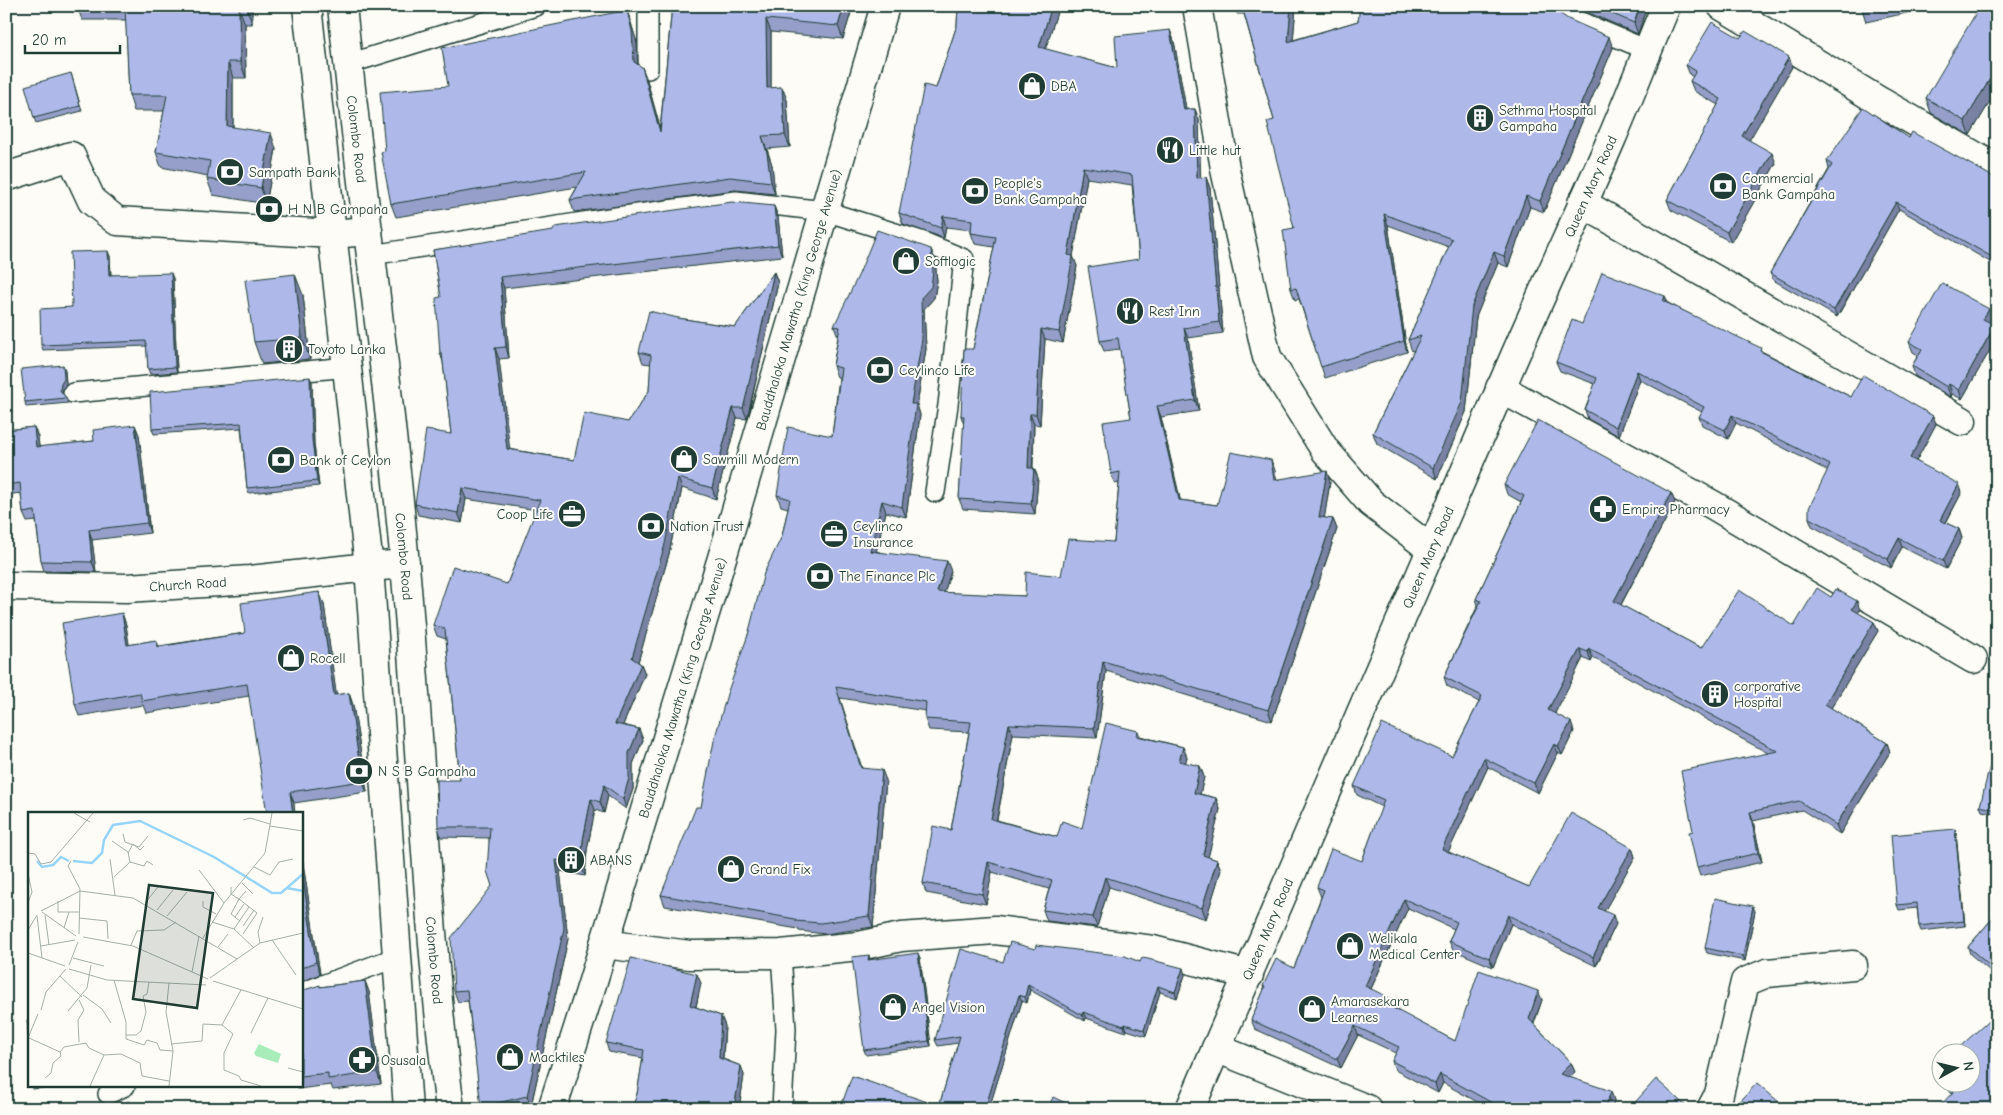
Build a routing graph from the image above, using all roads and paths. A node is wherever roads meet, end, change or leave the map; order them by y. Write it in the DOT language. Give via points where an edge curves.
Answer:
graph roads {
  1 [pos="307,6"];
  2 [pos="342,6"];
  3 [pos="536,6"];
  4 [pos="648,6"];
  5 [pos="885,6"];
  6 [pos="1197,6"];
  7 [pos="1557,6"];
  8 [pos="1666,6"];
  9 [pos="1722,6"];
  10 [pos="1647,50"];
  11 [pos="348,64"];
  12 [pos="648,69"];
  13 [pos="1987,163"];
  14 [pos="6,178"];
  15 [pos="1582,203"];
  16 [pos="825,211"];
  17 [pos="332,234"];
  18 [pos="370,243"];
  19 [pos="348,368"];
  20 [pos="1500,388"];
  21 [pos="73,393"];
  22 [pos="1962,421"];
  23 [pos="935,492"];
  24 [pos="1432,550"];
  25 [pos="405,564"];
  26 [pos="370,567"];
  27 [pos="6,586"];
  28 [pos="1973,659"];
  29 [pos="604,944"];
  30 [pos="781,954"];
  31 [pos="397,957"];
  32 [pos="1853,965"];
  33 [pos="1248,975"];
  34 [pos="302,993"];
  35 [pos="1216,1048"];
  36 [pos="408,1109"];
  37 [pos="450,1109"];
  38 [pos="552,1109"];
  39 [pos="782,1109"];
  40 [pos="1190,1109"];
  41 [pos="1367,1109"];
  42 [pos="1711,1109"];
  1 -- 17 [label="main road"];
  2 -- 11 [label="main road, Colombo Road"];
  3 -- 11 [label="lane"];
  4 -- 12 [label="lane"];
  5 -- 16 [label="main road, Bauddhaloka Mawatha (King George Avenue)"];
  6 -- 24 [label="main road" via="1226,174 1267,357 1332,458 1371,503"];
  7 -- 10 [label="lane" via="1576,20"];
  8 -- 10 [label="main road, Queen Mary Road"];
  9 -- 13 [label="main road" via="1879,102"];
  10 -- 15 [label="main road, Queen Mary Road"];
  11 -- 18 [label="main road, Colombo Road"];
  14 -- 17 [label="main road" via="71,156 92,201 117,221"];
  15 -- 20 [label="main road, Queen Mary Road"];
  15 -- 22 [label="main road"];
  16 -- 18 [label="lane" via="736,201"];
  16 -- 23 [label="lane" via="921,241 964,259"];
  16 -- 29 [label="main road, Bauddhaloka Mawatha (King George Avenue)"];
  17 -- 18 [label="main road"];
  17 -- 19 [label="main road"];
  18 -- 25 [label="main road, Colombo Road"];
  19 -- 21 [label="lane"];
  19 -- 26 [label="main road"];
  20 -- 24 [label="main road, Queen Mary Road"];
  20 -- 28 [label="main road" via="1713,505"];
  24 -- 33 [label="main road, Queen Mary Road"];
  25 -- 26 [label="main road, Church Road"];
  25 -- 37 [label="main road, Colombo Road" via="440,1033"];
  26 -- 27 [label="main road, Church Road" via="250,580 127,588"];
  26 -- 31 [label="main road"];
  29 -- 30 [label="main road" via="690,955"];
  29 -- 38 [label="main road, Bauddhaloka Mawatha (King George Avenue)"];
  30 -- 33 [label="main road" via="858,946 901,937 995,930 1153,950"];
  30 -- 39 [label="lane" via="786,1029"];
  31 -- 34 [label="lane"];
  31 -- 36 [label="main road"];
  32 -- 42 [label="main road" via="1767,973 1745,982 1719,1094"];
  33 -- 35 [label="main road, Queen Mary Road"];
  35 -- 40 [label="main road, Queen Mary Road"];
  35 -- 41 [label="main road"];
}
